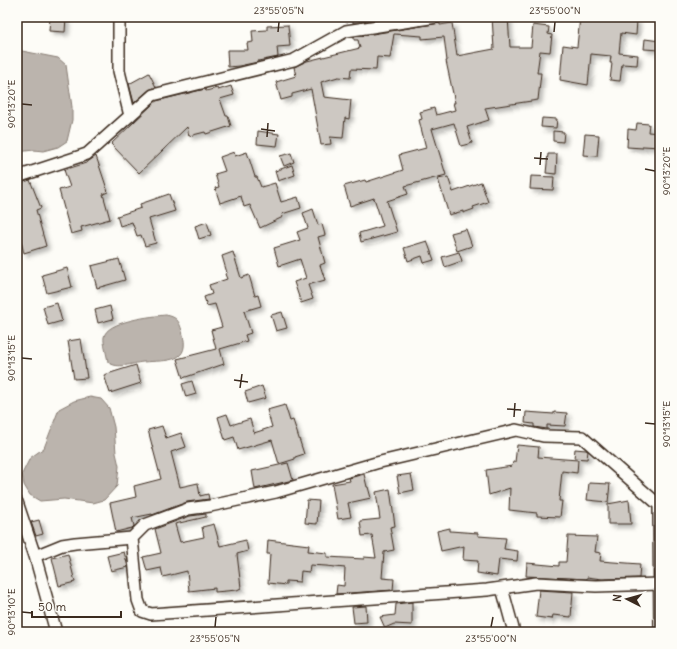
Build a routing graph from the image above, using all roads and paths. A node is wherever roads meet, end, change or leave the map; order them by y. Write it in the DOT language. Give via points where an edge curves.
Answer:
graph roads {
  1 [pos="119,17"];
  2 [pos="436,17"];
  3 [pos="130,116"];
  4 [pos="17,177"];
  5 [pos="17,502"];
  6 [pos="659,502"];
  7 [pos="132,538"];
  8 [pos="35,556"];
  9 [pos="659,584"];
  10 [pos="502,588"];
  11 [pos="660,630"];
  12 [pos="56,632"];
  13 [pos="514,632"];
  1 -- 3 [label="street" via="119,71"];
  2 -- 3 [label="street" via="346,31 294,60 154,95"];
  3 -- 4 [label="street" via="87,154"];
  5 -- 8 [label="street"];
  6 -- 7 [label="street" via="582,437 543,436 516,430 376,463 276,492 188,509 145,525"];
  6 -- 9 [label="street"];
  7 -- 8 [label="street" via="75,543"];
  7 -- 10 [label="street" via="138,600 142,611 151,614"];
  8 -- 12 [label="street"];
  9 -- 10 [label="street" via="596,586 536,583"];
  9 -- 11 [label="street"];
  10 -- 13 [label="street"];
}
